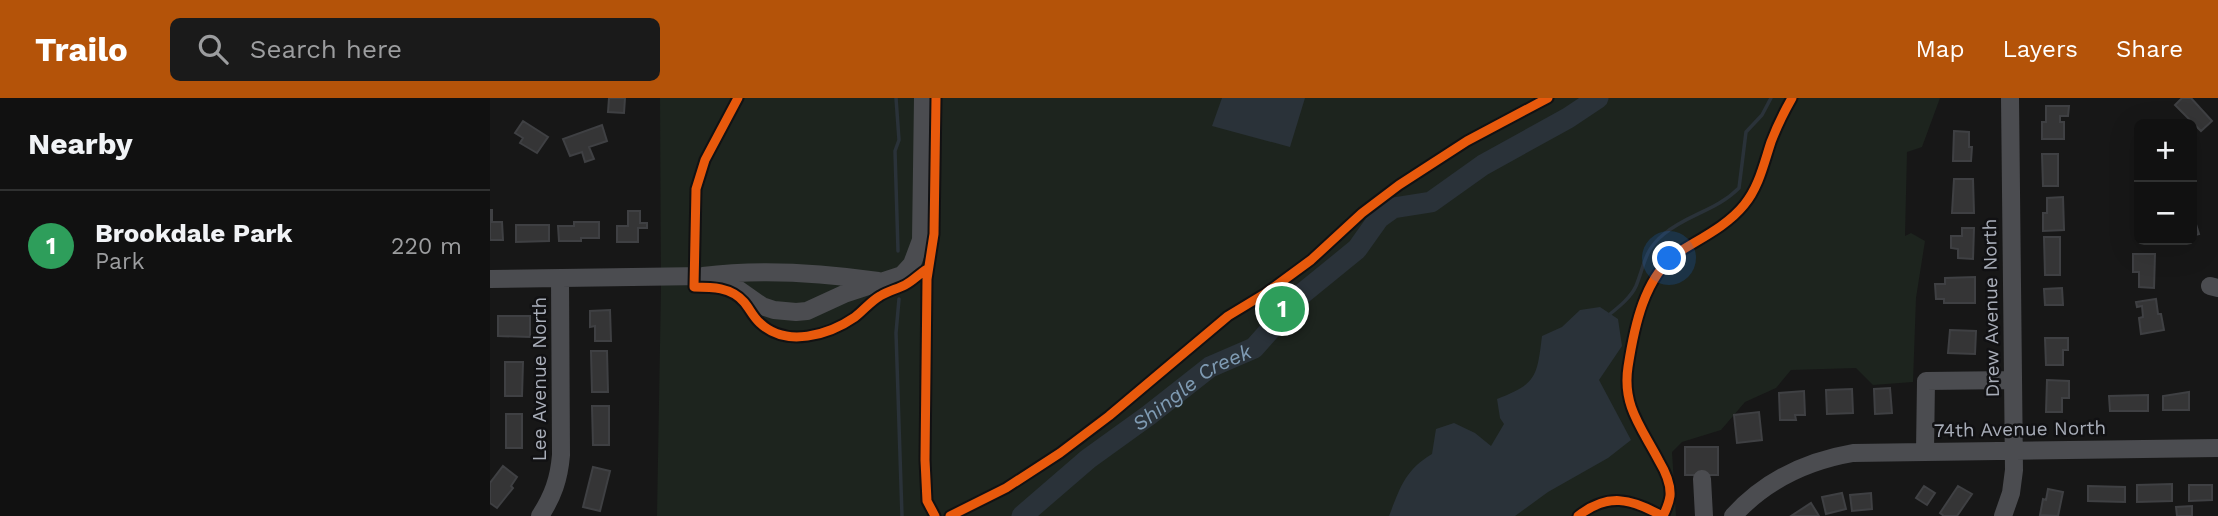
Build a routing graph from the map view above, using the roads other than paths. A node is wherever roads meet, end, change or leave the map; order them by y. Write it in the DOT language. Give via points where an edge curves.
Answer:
graph roads {
  1 [pos="923,98"];
  2 [pos="2010,98"];
  3 [pos="755,273"];
  4 [pos="827,274"];
  5 [pos="703,276"];
  6 [pos="490,279"];
  7 [pos="560,279"];
  8 [pos="886,282"];
  9 [pos="750,297"];
  10 [pos="834,298"];
  11 [pos="2013,380"];
  12 [pos="2218,448"];
  13 [pos="2015,450"];
  14 [pos="1925,451"];
  15 [pos="1702,479"];
  16 [pos="540,516"];
  17 [pos="1704,516"];
  18 [pos="1733,516"];
  19 [pos="2003,516"];
  1 -- 8 [label="street" via="921,240 908,270"];
  2 -- 11 [label="street, Drew Avenue North"];
  3 -- 4 [label="street"];
  3 -- 5 [label="street"];
  3 -- 9 [label="street" via="748,285"];
  4 -- 8 [label="street"];
  4 -- 10 [label="street" via="836,285"];
  5 -- 7 [label="street"];
  5 -- 9 [label="street" via="729,283"];
  6 -- 7 [label="street"];
  7 -- 16 [label="street, Lee Avenue North" via="561,455 559,477"];
  8 -- 10 [label="street"];
  9 -- 10 [label="street" via="774,310 796,312"];
  11 -- 13 [label="street, Drew Avenue North"];
  11 -- 14 [label="street" via="1926,382"];
  12 -- 13 [label="street, 74th Avenue North"];
  13 -- 14 [label="street, 74th Avenue North"];
  13 -- 19 [label="street, Drew Avenue North" via="2014,480"];
  14 -- 18 [label="street, 74th Avenue North" via="1853,453 1824,459 1782,476"];
  15 -- 17 [label="street"];
}
